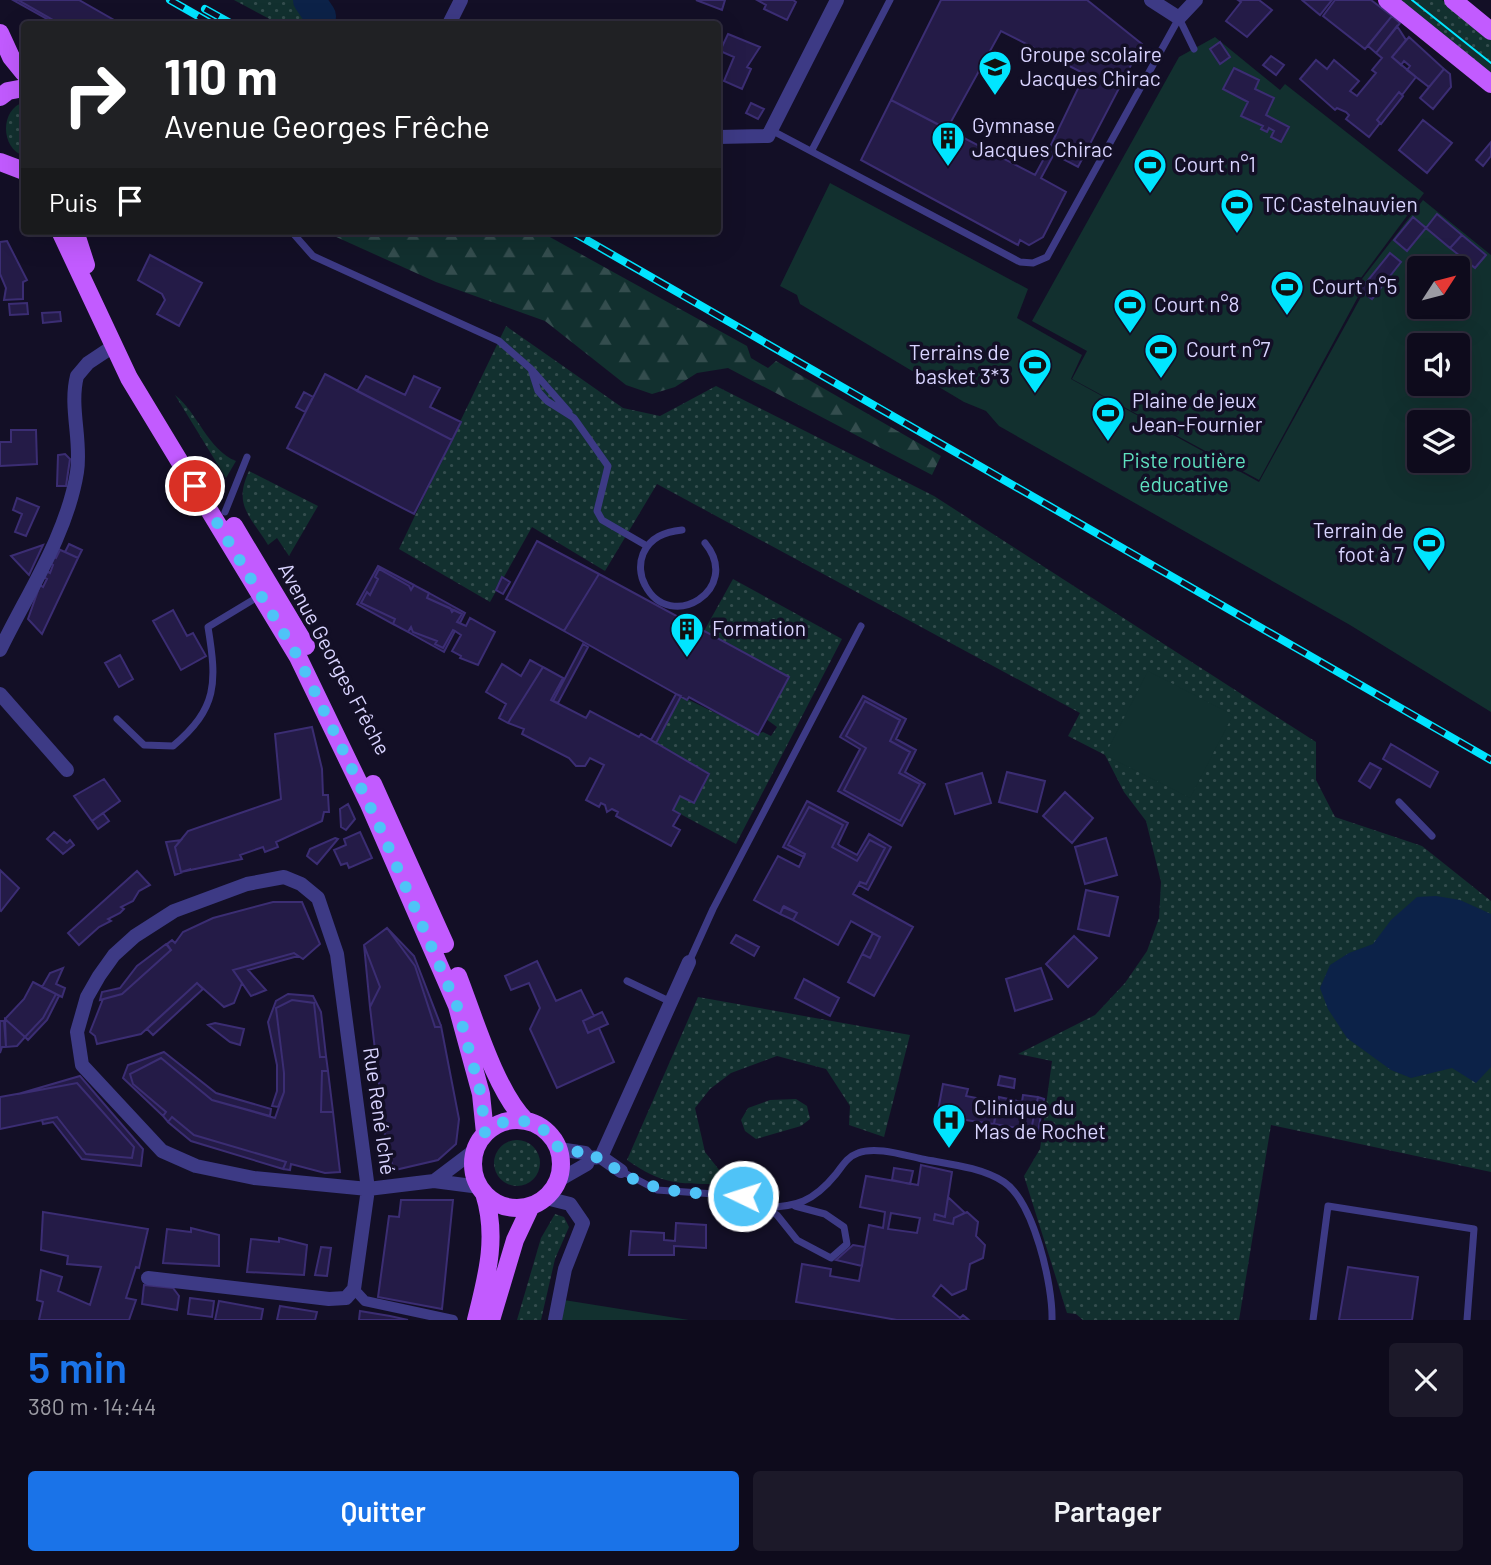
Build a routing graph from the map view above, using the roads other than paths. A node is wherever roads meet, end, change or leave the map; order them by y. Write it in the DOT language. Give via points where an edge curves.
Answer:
graph roads {
  1 [pos="461,0"];
  2 [pos="837,0"];
  3 [pos="890,0"];
  4 [pos="1151,0"];
  5 [pos="1196,0"];
  6 [pos="1387,0"];
  7 [pos="1452,0"];
  8 [pos="1179,18"];
  9 [pos="450,21"];
  10 [pos="1491,31"];
  11 [pos="0,33"];
  12 [pos="1194,49"];
  13 [pos="21,69"];
  14 [pos="1491,84"];
  15 [pos="21,89"];
  16 [pos="0,97"];
  17 [pos="771,130"];
  18 [pos="721,137"];
  19 [pos="812,150"];
  20 [pos="0,162"];
  21 [pos="21,170"];
  22 [pos="62,235"];
  23 [pos="76,235"];
  24 [pos="295,235"];
  25 [pos="112,347"];
  26 [pos="247,457"];
  27 [pos="225,512"];
  28 [pos="682,530"];
  29 [pos="705,543"];
  30 [pos="647,546"];
  31 [pos="262,594"];
  32 [pos="860,626"];
  33 [pos="0,650"];
  34 [pos="0,694"];
  35 [pos="117,719"];
  36 [pos="67,770"];
  37 [pos="1399,802"];
  38 [pos="1432,836"];
  39 [pos="689,962"];
  40 [pos="627,981"];
  41 [pos="672,1002"];
  42 [pos="526,1121"];
  43 [pos="485,1133"];
  44 [pos="559,1149"];
  45 [pos="475,1150"];
  46 [pos="595,1157"];
  47 [pos="621,1171"];
  48 [pos="559,1180"];
  49 [pos="434,1181"];
  50 [pos="368,1189"];
  51 [pos="482,1190"];
  52 [pos="539,1202"];
  53 [pos="762,1206"];
  54 [pos="794,1206"];
  55 [pos="148,1278"];
  56 [pos="355,1289"];
  57 [pos="453,1320"];
  58 [pos="476,1320"];
  59 [pos="491,1320"];
  60 [pos="555,1320"];
  61 [pos="1052,1320"];
  62 [pos="1313,1320"];
  63 [pos="1467,1320"];
  1 -- 9 [label="street"];
  2 -- 17 [label="street"];
  3 -- 19 [label="lane"];
  4 -- 8 [label="street"];
  5 -- 8 [label="street"];
  6 -- 14 [label="main road"];
  7 -- 10 [label="main road"];
  8 -- 12 [label="lane"];
  8 -- 19 [label="lane" via="1047,257 1033,263 1020,262"];
  11 -- 13 [label="main road"];
  15 -- 16 [label="main road"];
  17 -- 18 [label="street" via="761,138"];
  17 -- 19 [label="lane"];
  20 -- 21 [label="main road"];
  22 -- 25 [label="main road, Avenue Georges Frêche"];
  23 -- 27 [label="main road, Avenue Georges Frêche" via="113,326"];
  24 -- 30 [label="lane" via="313,256 499,341 531,369 538,391 574,418 608,466 597,511 602,520"];
  25 -- 31 [label="main road, Avenue Georges Frêche" via="146,410"];
  25 -- 33 [label="street" via="77,376 79,454 74,492"];
  26 -- 27 [label="lane"];
  27 -- 42 [label="main road, Avenue Georges Frêche" via="328,689 427,902 502,1087"];
  28 -- 30 [label="lane" via="668,531"];
  29 -- 30 [label="lane" via="713,552 715,578 701,599 678,606 656,599 642,580"];
  31 -- 35 [label="lane" via="208,627 213,694 196,727 173,746 144,745"];
  31 -- 43 [label="main road, Avenue Georges Frêche" via="315,690 446,979 481,1094"];
  32 -- 39 [label="lane"];
  34 -- 36 [label="street"];
  37 -- 38 [label="lane"];
  39 -- 41 [label="street"];
  40 -- 41 [label="lane"];
  41 -- 46 [label="street"];
  42 -- 43 [label="main road" via="504,1122"];
  42 -- 44 [label="main road" via="546,1130"];
  43 -- 45 [label="main road"];
  44 -- 46 [label="street"];
  44 -- 48 [label="main road"];
  45 -- 49 [label="street"];
  45 -- 51 [label="main road" via="475,1175"];
  46 -- 47 [label="street"];
  46 -- 48 [label="street"];
  47 -- 53 [label="lane" via="657,1190 743,1196"];
  48 -- 52 [label="main road"];
  49 -- 50 [label="street"];
  49 -- 51 [label="street"];
  50 -- 50 [label="street, Rue René Iché" via="337,954 318,898 284,877 247,884 184,907 135,936 114,955 87,997 77,1032 82,1065 162,1151 213,1171"];
  50 -- 56 [label="street, Rue René Iché"];
  51 -- 52 [label="main road" via="506,1206"];
  51 -- 58 [label="main road" via="491,1222 492,1251"];
  52 -- 59 [label="main road" via="516,1240"];
  52 -- 60 [label="street" via="573,1206 583,1223 565,1269"];
  53 -- 54 [label="lane"];
  53 -- 54 [label="lane" via="815,1251 831,1258 847,1244 844,1227 825,1214"];
  54 -- 61 [label="lane" via="817,1194 849,1156 863,1151 969,1168 1005,1182 1026,1208 1051,1293"];
  55 -- 56 [label="street" via="329,1299 346,1298"];
  56 -- 57 [label="street" via="365,1301"];
  62 -- 63 [label="lane" via="1328,1206 1474,1229"];
}
